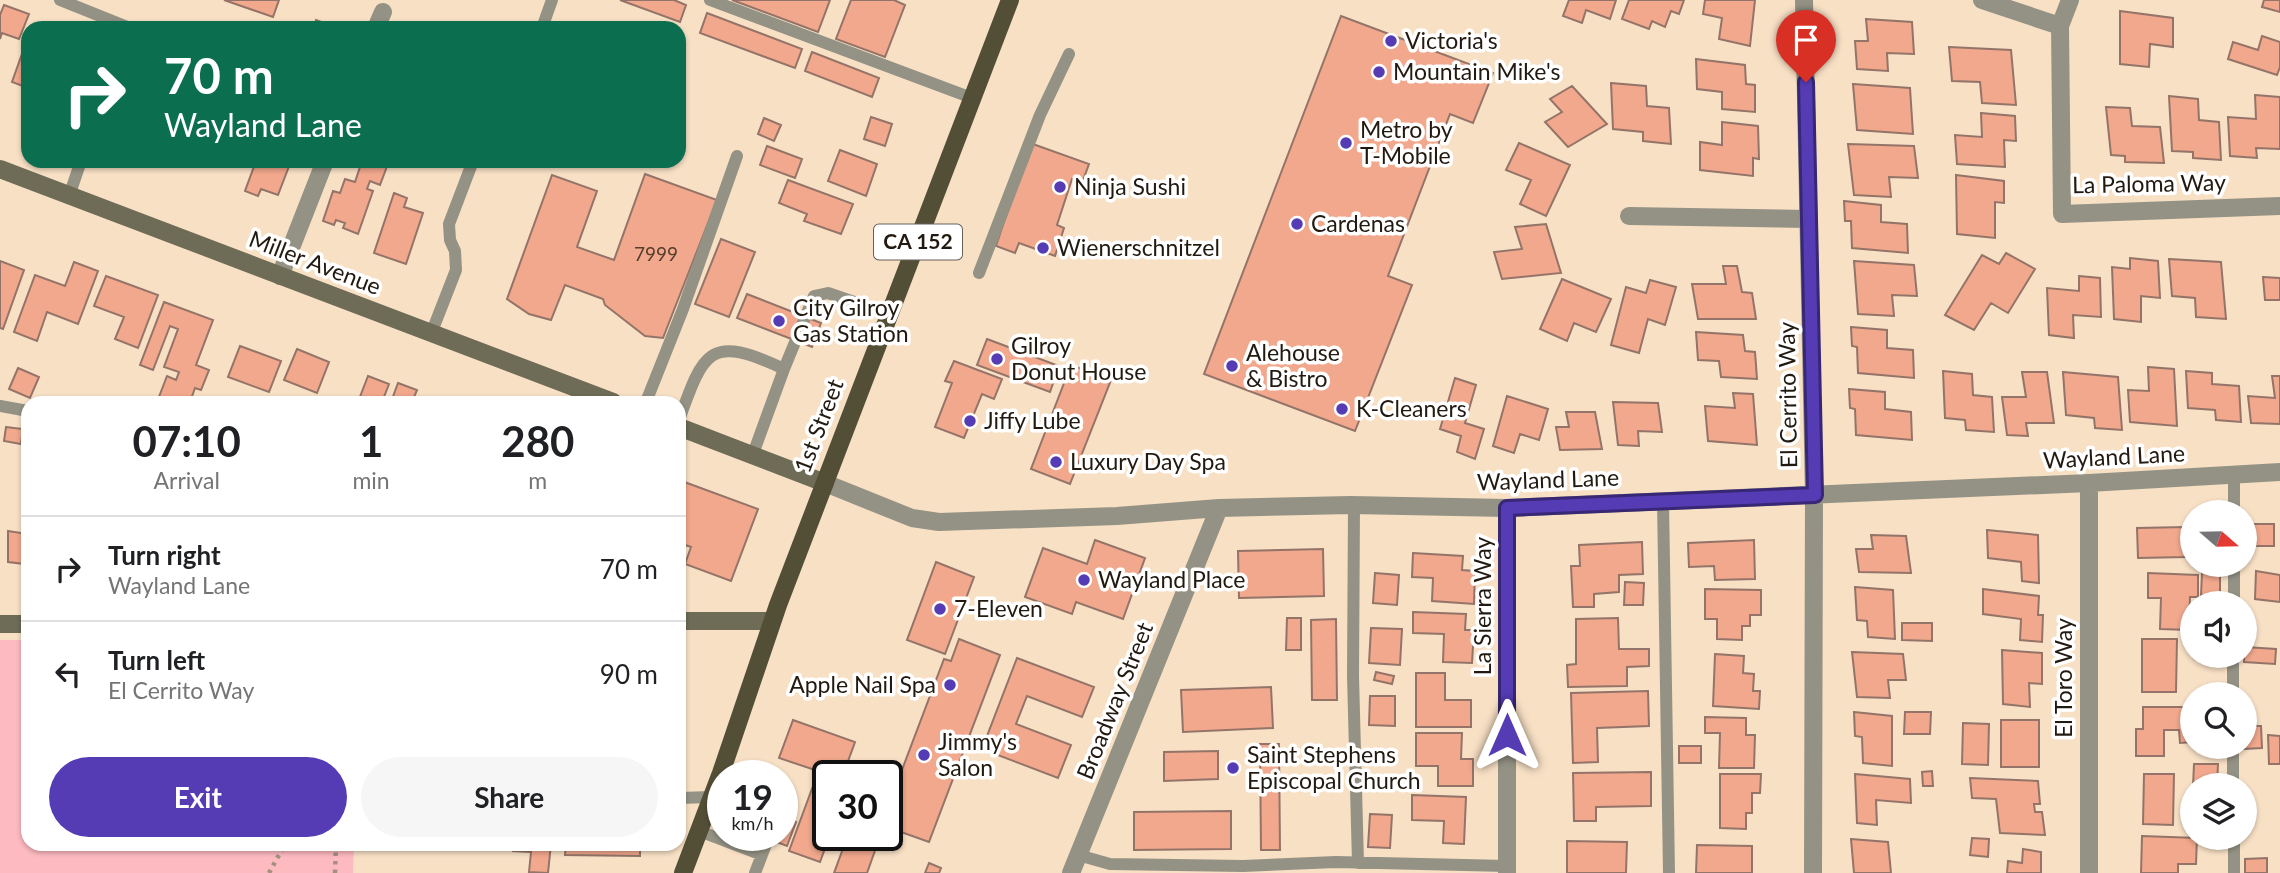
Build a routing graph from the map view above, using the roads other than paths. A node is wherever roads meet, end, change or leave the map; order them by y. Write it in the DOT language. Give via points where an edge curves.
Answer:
graph roads {
  1 [pos="60,0"];
  2 [pos="552,0"];
  3 [pos="710,0"];
  4 [pos="1010,0"];
  5 [pos="1804,0"];
  6 [pos="1982,0"];
  7 [pos="2070,0"];
  8 [pos="112,21"];
  9 [pos="544,21"];
  10 [pos="2060,26"];
  11 [pos="1069,54"];
  12 [pos="972,98"];
  13 [pos="737,156"];
  14 [pos="79,168"];
  15 [pos="322,168"];
  16 [pos="470,168"];
  17 [pos="0,169"];
  18 [pos="69,196"];
  19 [pos="2280,206"];
  20 [pos="1629,216"];
  21 [pos="1808,219"];
  22 [pos="979,273"];
  23 [pos="280,276"];
  24 [pos="889,314"];
  25 [pos="432,334"];
  26 [pos="784,369"];
  27 [pos="597,396"];
  28 [pos="648,396"];
  29 [pos="686,399"];
  30 [pos="0,406"];
  31 [pos="21,410"];
  32 [pos="686,430"];
  33 [pos="753,454"];
  34 [pos="2280,472"];
  35 [pos="2234,475"];
  36 [pos="825,483"];
  37 [pos="2089,483"];
  38 [pos="1815,495"];
  39 [pos="2234,500"];
  40 [pos="1663,501"];
  41 [pos="1354,505"];
  42 [pos="1219,508"];
  43 [pos="1507,508"];
  44 [pos="686,621"];
  45 [pos="772,621"];
  46 [pos="0,624"];
  47 [pos="21,624"];
  48 [pos="728,760"];
  49 [pos="707,797"];
  50 [pos="686,798"];
  51 [pos="707,810"];
  52 [pos="699,831"];
  53 [pos="2234,850"];
  54 [pos="764,851"];
  55 [pos="762,855"];
  56 [pos="1078,855"];
  57 [pos="1358,863"];
  58 [pos="1507,870"];
  59 [pos="683,873"];
  60 [pos="755,873"];
  61 [pos="1071,873"];
  62 [pos="1669,873"];
  63 [pos="1813,873"];
  64 [pos="2089,873"];
  65 [pos="2234,873"];
  1 -- 8 [label="lane"];
  2 -- 9 [label="lane"];
  3 -- 12 [label="lane"];
  4 -- 12 [label="main road, 1st Street / CA 152"];
  5 -- 21 [label="street, El Cerrito Way"];
  6 -- 10 [label="street"];
  7 -- 10 [label="street, La Paloma Way"];
  10 -- 19 [label="street, La Paloma Way" via="2062,214"];
  11 -- 22 [label="lane" via="1040,115"];
  12 -- 24 [label="main road, 1st Street / CA 152"];
  13 -- 28 [label="lane"];
  14 -- 18 [label="lane"];
  15 -- 23 [label="street"];
  16 -- 25 [label="lane" via="449,224 456,270"];
  17 -- 18 [label="street, Miller Avenue"];
  18 -- 23 [label="street, Miller Avenue"];
  20 -- 21 [label="street"];
  21 -- 38 [label="street, El Cerrito Way"];
  23 -- 25 [label="street, Miller Avenue"];
  24 -- 26 [label="lane" via="828,293 814,296"];
  24 -- 36 [label="main road, 1st Street / CA 152"];
  25 -- 27 [label="street, Miller Avenue"];
  26 -- 29 [label="lane" via="755,355 727,350 705,360"];
  26 -- 33 [label="lane"];
  30 -- 31 [label="lane"];
  32 -- 33 [label="street"];
  33 -- 36 [label="street"];
  34 -- 35 [label="street, Wayland Lane"];
  35 -- 37 [label="street, Wayland Lane"];
  35 -- 39 [label="lane"];
  36 -- 42 [label="street, Wayland Lane" via="912,518 939,522"];
  36 -- 45 [label="main road, 1st Street / CA 152"];
  37 -- 38 [label="street, Wayland Lane"];
  37 -- 64 [label="street, El Toro Way"];
  38 -- 40 [label="street, Wayland Lane"];
  38 -- 63 [label="street, El Cerrito Way"];
  40 -- 43 [label="street, Wayland Lane"];
  40 -- 62 [label="lane"];
  41 -- 42 [label="street, Wayland Lane"];
  41 -- 43 [label="street, Wayland Lane"];
  41 -- 57 [label="lane"];
  42 -- 56 [label="street, Broadway Street"];
  43 -- 58 [label="street, La Sierra Way"];
  44 -- 45 [label="street"];
  45 -- 48 [label="main road, 1st Street / CA 152"];
  46 -- 47 [label="street"];
  49 -- 50 [label="lane"];
  51 -- 52 [label="main road, 1st Street / CA 152"];
  52 -- 55 [label="lane"];
  52 -- 59 [label="main road, 1st Street / CA 152"];
  53 -- 65 [label="lane"];
  54 -- 55 [label="lane"];
  55 -- 60 [label="lane"];
  56 -- 57 [label="lane" via="1111,864"];
  56 -- 61 [label="street, Broadway Street"];
  57 -- 58 [label="lane"];
}
